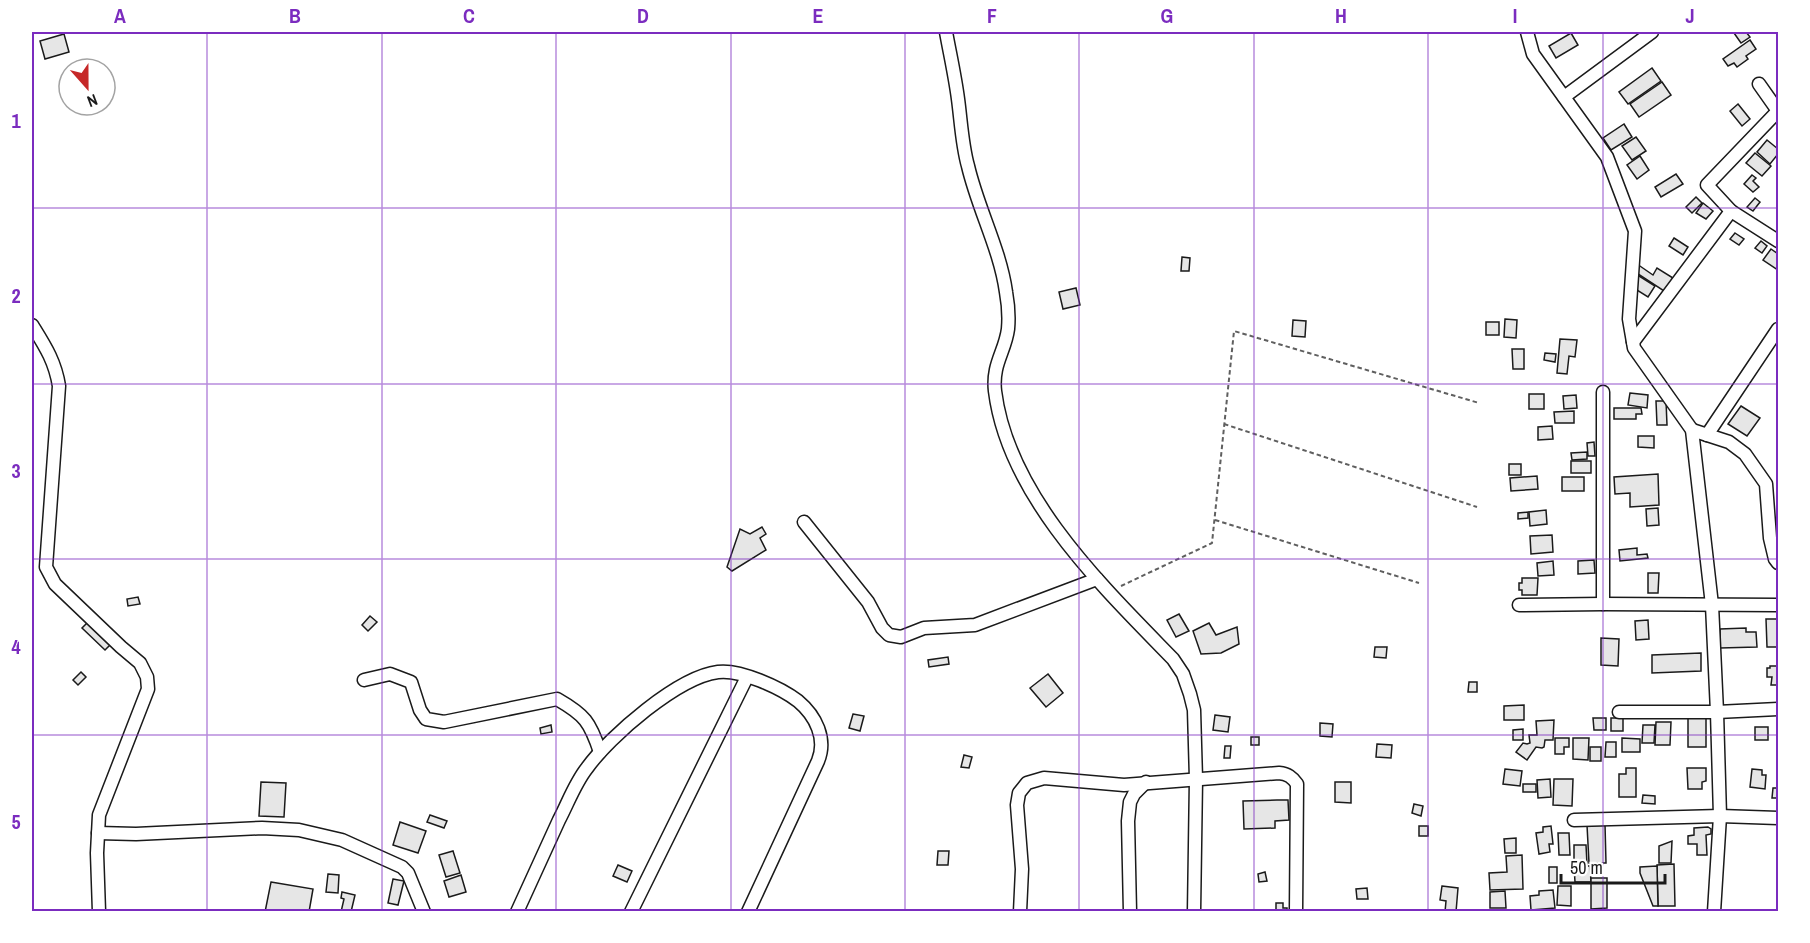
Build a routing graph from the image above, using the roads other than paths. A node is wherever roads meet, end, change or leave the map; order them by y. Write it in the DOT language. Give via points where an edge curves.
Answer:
graph roads {
  1 [pos="946,32"];
  2 [pos="1527,32"];
  3 [pos="1652,32"];
  4 [pos="1758,84"];
  5 [pos="1564,97"];
  6 [pos="1778,111"];
  7 [pos="1731,212"];
  8 [pos="1779,241"];
  9 [pos="32,325"];
  10 [pos="1779,329"];
  11 [pos="1633,342"];
  12 [pos="1603,392"];
  13 [pos="1692,430"];
  14 [pos="1707,435"];
  15 [pos="804,522"];
  16 [pos="1779,563"];
  17 [pos="1097,579"];
  18 [pos="1603,604"];
  19 [pos="1519,605"];
  20 [pos="1712,605"];
  21 [pos="1779,605"];
  22 [pos="747,676"];
  23 [pos="364,680"];
  24 [pos="1779,709"];
  25 [pos="1619,712"];
  26 [pos="1717,712"];
  27 [pos="600,752"];
  28 [pos="1196,779"];
  29 [pos="1146,782"];
  30 [pos="1720,816"];
  31 [pos="1779,818"];
  32 [pos="1574,820"];
  33 [pos="98,833"];
  34 [pos="99,912"];
  35 [pos="424,912"];
  36 [pos="517,912"];
  37 [pos="631,912"];
  38 [pos="748,912"];
  39 [pos="1020,912"];
  40 [pos="1130,912"];
  41 [pos="1194,912"];
  42 [pos="1296,912"];
  43 [pos="1714,912"];
  1 -- 17 [label="street" via="967,163 1007,294 1008,329 994,376 998,408 1014,457 1033,493"];
  2 -- 5 [label="street" via="1533,54"];
  3 -- 5 [label="street"];
  4 -- 6 [label="street"];
  5 -- 11 [label="street" via="1607,157 1635,231 1629,319"];
  6 -- 7 [label="street" via="1707,185"];
  7 -- 8 [label="street"];
  7 -- 11 [label="street"];
  9 -- 33 [label="street" via="51,357 59,386 46,567 55,584 140,663 147,677 148,689 99,816"];
  10 -- 14 [label="street"];
  11 -- 13 [label="street"];
  12 -- 18 [label="street"];
  13 -- 14 [label="street"];
  13 -- 20 [label="street"];
  14 -- 16 [label="street" via="1729,442 1745,454 1766,484 1770,538"];
  15 -- 17 [label="street" via="868,602 889,635 901,637 924,628 975,625"];
  17 -- 28 [label="street" via="1183,674 1194,710"];
  18 -- 19 [label="street"];
  18 -- 20 [label="street"];
  20 -- 21 [label="street"];
  20 -- 26 [label="street"];
  22 -- 27 [label="street" via="716,672 684,684 644,710"];
  22 -- 37 [label="street"];
  22 -- 38 [label="street" via="788,694 804,706 822,740 822,753"];
  23 -- 27 [label="street" via="390,674 411,682 426,719 444,722 557,699 578,710 592,730"];
  24 -- 26 [label="street"];
  25 -- 26 [label="street"];
  26 -- 30 [label="street"];
  27 -- 36 [label="street" via="572,792"];
  28 -- 29 [label="street"];
  28 -- 41 [label="street"];
  28 -- 42 [label="street" via="1286,774 1292,777 1297,784"];
  29 -- 39 [label="street" via="1124,785 1044,778 1027,783 1018,793 1017,805 1022,869"];
  29 -- 40 [label="street" via="1130,802"];
  30 -- 31 [label="street"];
  30 -- 32 [label="street"];
  30 -- 43 [label="street"];
  33 -- 34 [label="street"];
  33 -- 35 [label="street" via="262,828 299,830 342,840 402,867"];
}
